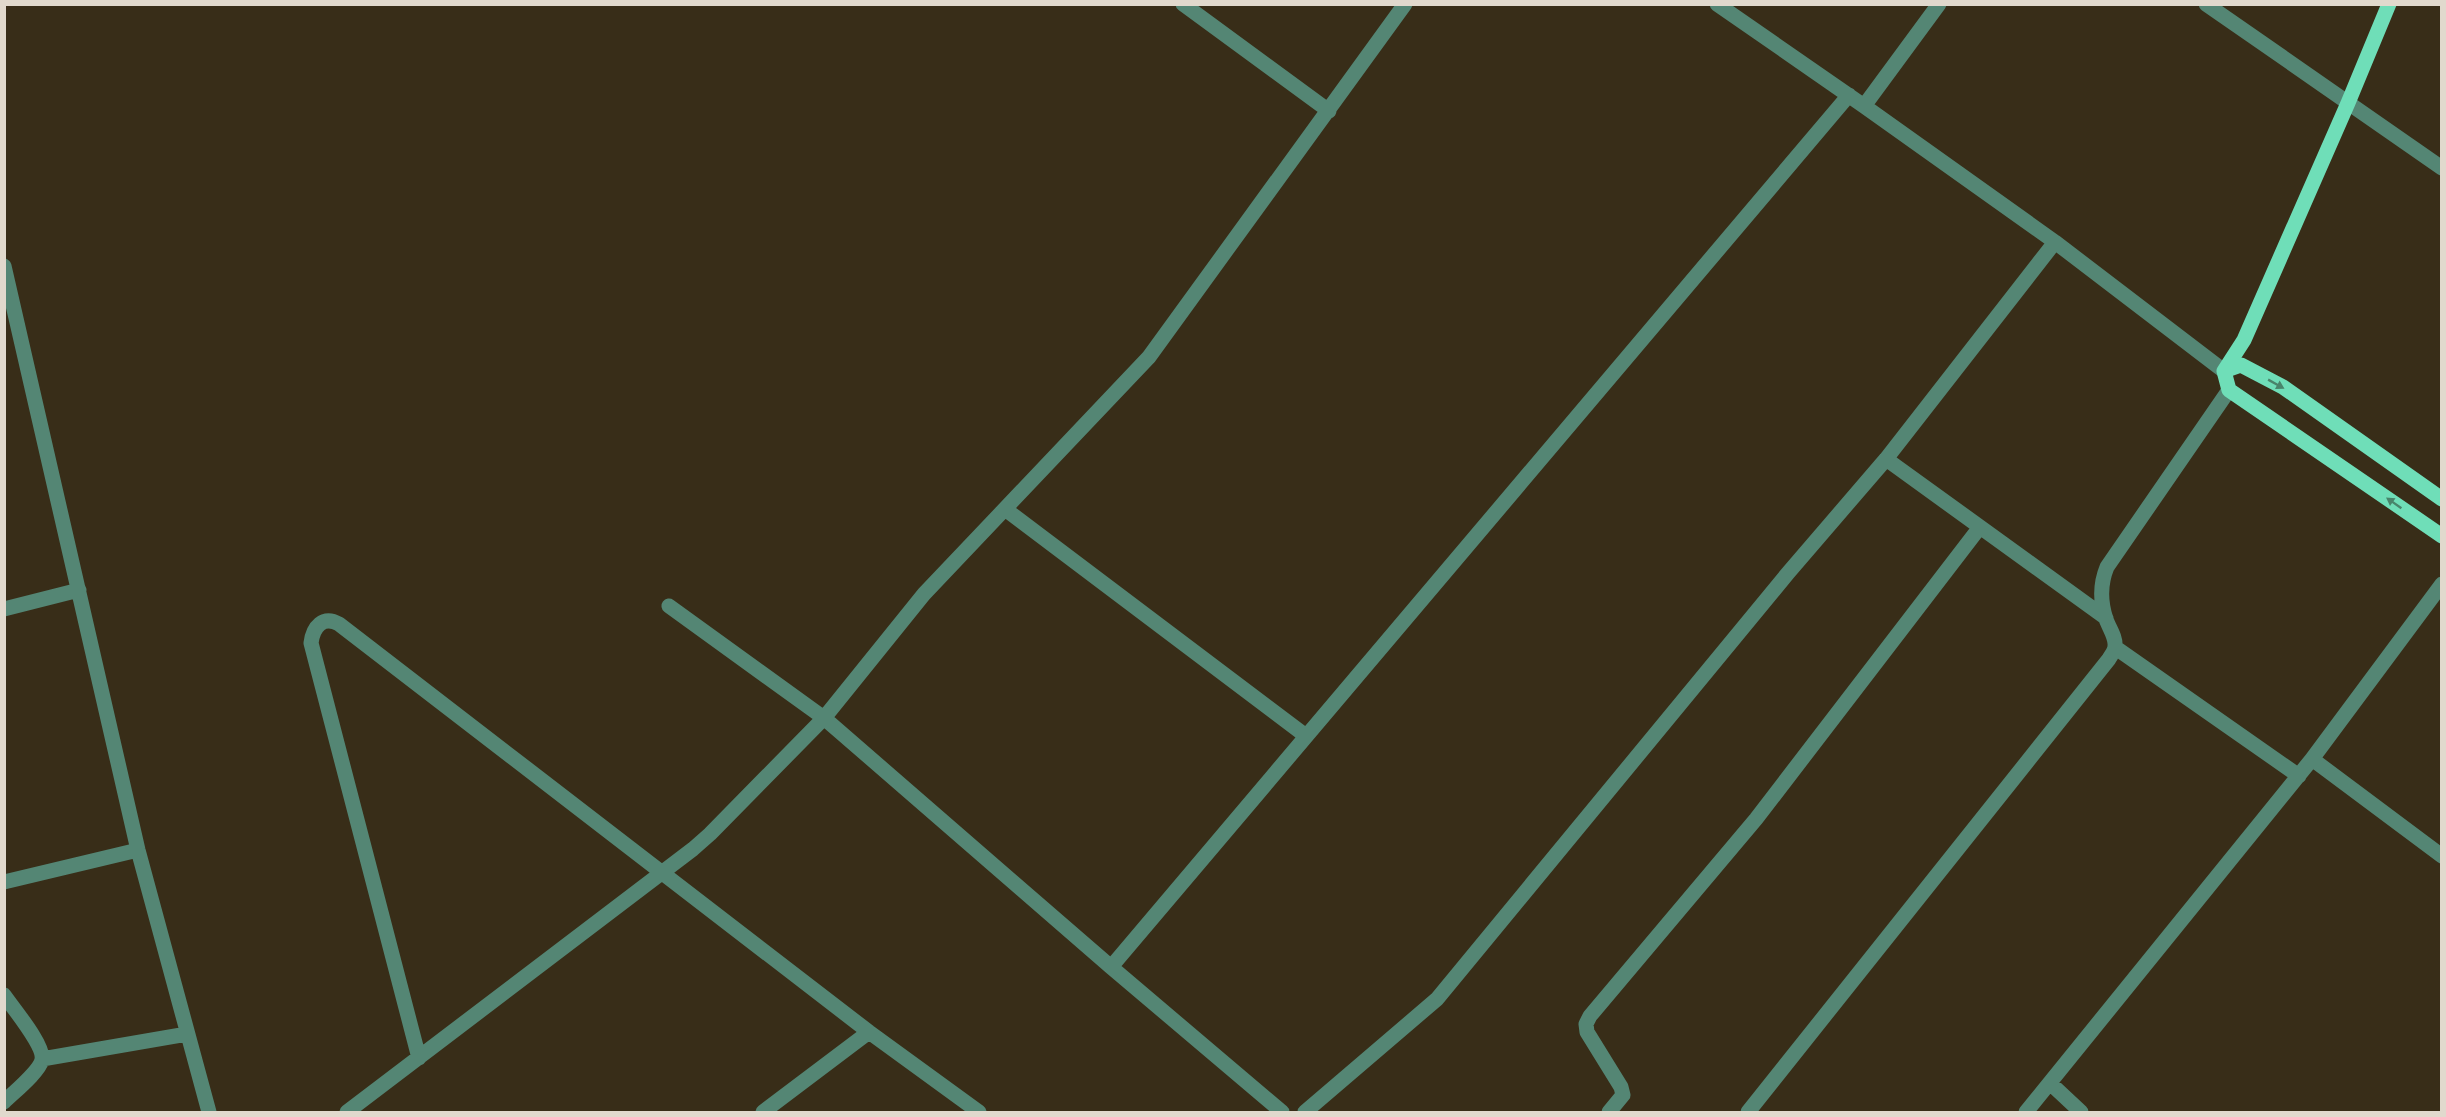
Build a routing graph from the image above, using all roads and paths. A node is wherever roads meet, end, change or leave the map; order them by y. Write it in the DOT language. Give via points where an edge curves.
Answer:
graph roads {
  1 [pos="1183,4"];
  2 [pos="1405,4"];
  3 [pos="1717,4"];
  4 [pos="1939,4"];
  5 [pos="2206,4"];
  6 [pos="2389,4"];
  7 [pos="1849,95"];
  8 [pos="2348,103"];
  9 [pos="1864,106"];
  10 [pos="1329,111"];
  11 [pos="2442,168"];
  12 [pos="2055,242"];
  13 [pos="4,266"];
  14 [pos="2224,371"];
  15 [pos="2229,390"];
  16 [pos="1886,459"];
  17 [pos="2442,499"];
  18 [pos="1005,509"];
  19 [pos="1980,527"];
  20 [pos="2442,536"];
  21 [pos="2442,584"];
  22 [pos="79,591"];
  23 [pos="669,606"];
  24 [pos="4,609"];
  25 [pos="2106,618"];
  26 [pos="2116,648"];
  27 [pos="824,718"];
  28 [pos="1306,736"];
  29 [pos="2312,759"];
  30 [pos="2299,776"];
  31 [pos="138,850"];
  32 [pos="2442,856"];
  33 [pos="661,872"];
  34 [pos="4,882"];
  35 [pos="1110,967"];
  36 [pos="4,995"];
  37 [pos="869,1032"];
  38 [pos="187,1034"];
  39 [pos="419,1058"];
  40 [pos="42,1059"];
  41 [pos="2050,1083"];
  42 [pos="4,1102"];
  43 [pos="209,1113"];
  44 [pos="347,1113"];
  45 [pos="762,1113"];
  46 [pos="980,1113"];
  47 [pos="1282,1113"];
  48 [pos="1305,1113"];
  49 [pos="1609,1113"];
  50 [pos="1748,1113"];
  51 [pos="2026,1113"];
  52 [pos="2081,1113"];
  1 -- 10 [label="street"];
  2 -- 10 [label="street"];
  3 -- 7 [label="street"];
  4 -- 9 [label="street"];
  5 -- 8 [label="street"];
  6 -- 8 [label="main road"];
  7 -- 9 [label="street"];
  7 -- 28 [label="street"];
  8 -- 11 [label="street"];
  8 -- 14 [label="main road" via="2244,340"];
  9 -- 12 [label="street"];
  10 -- 18 [label="street" via="1149,357"];
  12 -- 14 [label="street"];
  12 -- 16 [label="street"];
  13 -- 22 [label="street"];
  14 -- 15 [label="main road"];
  14 -- 17 [label="main road, one-way" via="2241,365 2283,387"];
  20 -- 15 [label="main road, one-way"];
  15 -- 25 [label="street" via="2107,567 2101,594"];
  16 -- 19 [label="street"];
  16 -- 48 [label="street" via="1437,999"];
  18 -- 27 [label="street" via="924,594"];
  18 -- 28 [label="street"];
  19 -- 25 [label="street"];
  19 -- 49 [label="street" via="1756,819 1590,1016 1587,1032 1623,1095"];
  21 -- 29 [label="street"];
  22 -- 24 [label="street"];
  22 -- 31 [label="street"];
  23 -- 27 [label="street"];
  25 -- 26 [label="street"];
  26 -- 30 [label="street"];
  26 -- 50 [label="street"];
  27 -- 33 [label="street" via="710,834"];
  27 -- 35 [label="street"];
  28 -- 35 [label="street"];
  29 -- 30 [label="street"];
  29 -- 32 [label="street"];
  30 -- 41 [label="street"];
  31 -- 34 [label="street"];
  31 -- 38 [label="street"];
  33 -- 37 [label="street"];
  33 -- 39 [label="street"];
  33 -- 39 [label="street" via="339,624 331,620 316,627 311,643"];
  35 -- 47 [label="street"];
  36 -- 40 [label="street" via="40,1048"];
  37 -- 45 [label="street"];
  37 -- 46 [label="street"];
  38 -- 40 [label="street"];
  38 -- 43 [label="street"];
  39 -- 44 [label="street"];
  40 -- 42 [label="street"];
  41 -- 51 [label="street"];
  41 -- 52 [label="street"];
}
